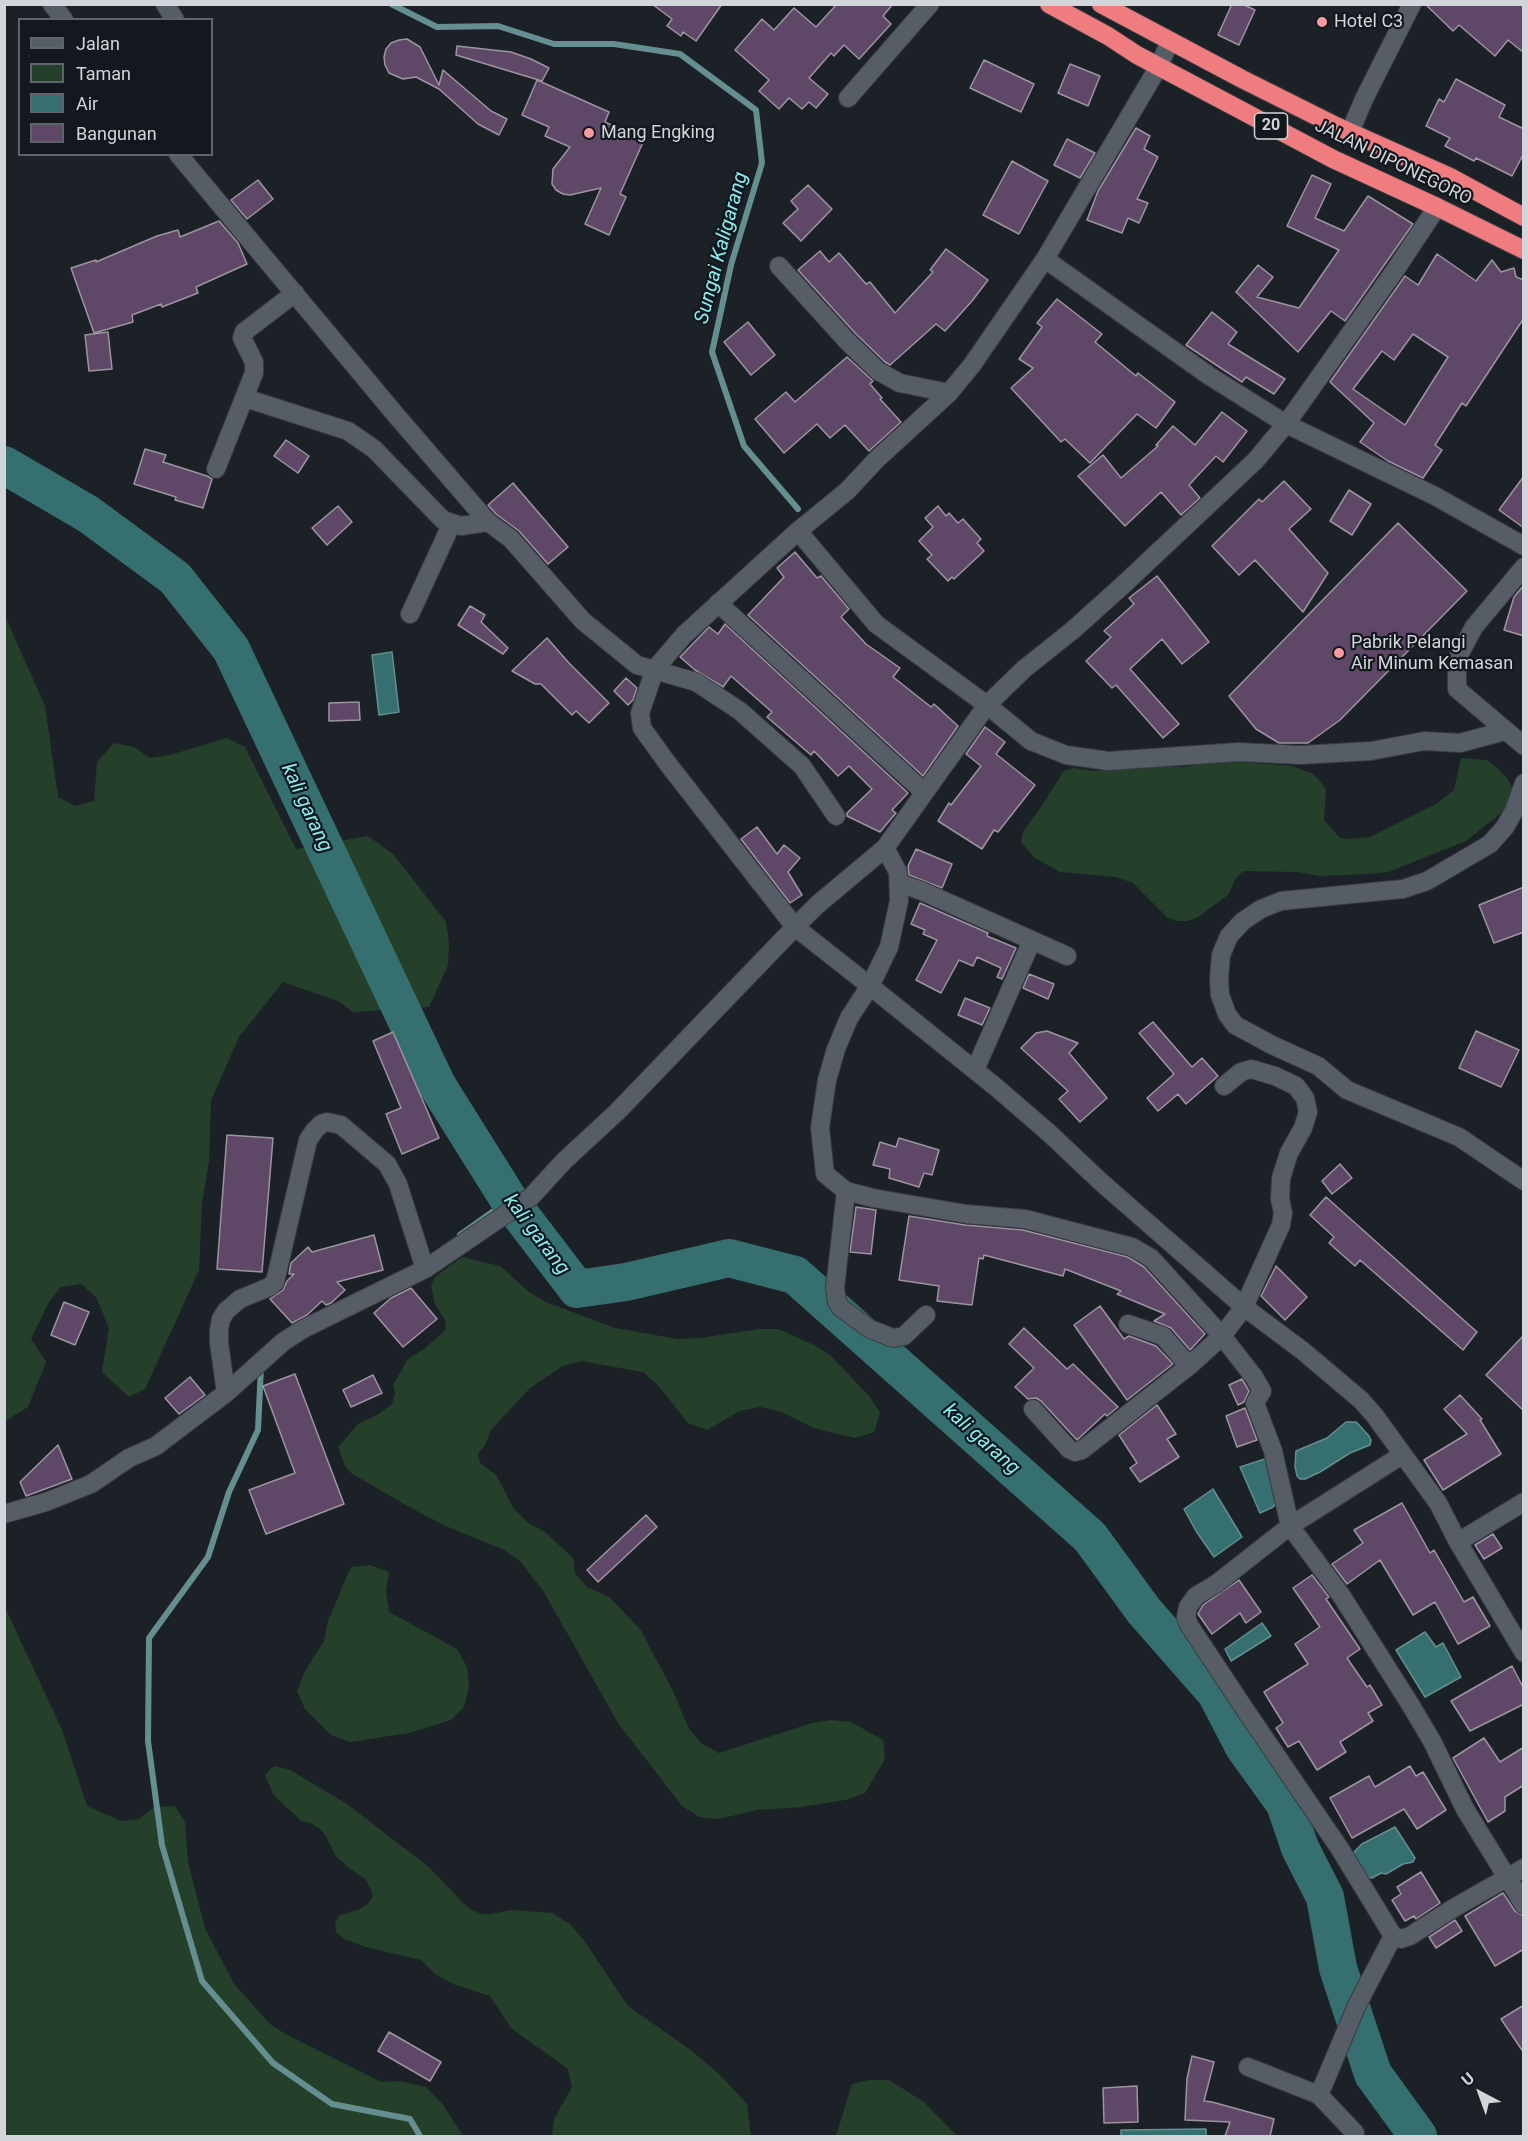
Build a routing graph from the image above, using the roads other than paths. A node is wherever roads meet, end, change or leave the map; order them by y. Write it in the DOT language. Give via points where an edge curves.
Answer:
graph roads {
  1 [pos="52,4"];
  2 [pos="165,4"];
  3 [pos="930,4"];
  4 [pos="1049,4"];
  5 [pos="1101,4"];
  6 [pos="1412,4"];
  7 [pos="1128,11"];
  8 [pos="62,18"];
  9 [pos="174,18"];
  10 [pos="1170,41"];
  11 [pos="1159,66"];
  12 [pos="848,98"];
  13 [pos="1350,132"];
  14 [pos="180,156"];
  15 [pos="1437,207"];
  16 [pos="1524,217"];
  17 [pos="1524,250"];
  18 [pos="1045,259"];
  19 [pos="778,266"];
  20 [pos="295,293"];
  21 [pos="949,393"];
  22 [pos="244,398"];
  23 [pos="1286,424"];
  24 [pos="216,469"];
  25 [pos="488,522"];
  26 [pos="452,523"];
  27 [pos="798,531"];
  28 [pos="1524,546"];
  29 [pos="1524,567"];
  30 [pos="718,603"];
  31 [pos="410,614"];
  32 [pos="655,669"];
  33 [pos="987,705"];
  34 [pos="1505,731"];
  35 [pos="1524,746"];
  36 [pos="1524,783"];
  37 [pos="924,792"];
  38 [pos="836,816"];
  39 [pos="885,848"];
  40 [pos="899,883"];
  41 [pos="795,927"];
  42 [pos="1032,940"];
  43 [pos="1067,956"];
  44 [pos="870,986"];
  45 [pos="975,1070"];
  46 [pos="1224,1086"];
  47 [pos="1524,1181"];
  48 [pos="846,1191"];
  49 [pos="423,1262"];
  50 [pos="1244,1307"];
  51 [pos="926,1315"];
  52 [pos="1128,1324"];
  53 [pos="1222,1336"];
  54 [pos="1189,1366"];
  55 [pos="226,1393"];
  56 [pos="1033,1409"];
  57 [pos="1402,1455"];
  58 [pos="1524,1502"];
  59 [pos="4,1514"];
  60 [pos="1290,1526"];
  61 [pos="1458,1542"];
  62 [pos="1524,1653"];
  63 [pos="1524,1868"];
  64 [pos="1506,1878"];
  65 [pos="1524,1905"];
  66 [pos="1393,1936"];
  67 [pos="1248,2067"];
  68 [pos="1319,2095"];
  69 [pos="1355,2133"];
  1 -- 8 [label="street"];
  2 -- 9 [label="street"];
  3 -- 12 [label="street"];
  4 -- 11 [label="highway, JALAN DIPONEGORO / 20"];
  5 -- 7 [label="highway, JALAN DIPONEGORO / 20"];
  6 -- 13 [label="street"];
  7 -- 10 [label="highway, JALAN DIPONEGORO / 20"];
  10 -- 11 [label="street"];
  10 -- 13 [label="highway, JALAN DIPONEGORO / 20"];
  11 -- 15 [label="highway, JALAN DIPONEGORO / 20" via="1333,159"];
  11 -- 18 [label="street"];
  13 -- 16 [label="highway, JALAN DIPONEGORO / 20" via="1450,177"];
  14 -- 20 [label="street"];
  15 -- 17 [label="highway, JALAN DIPONEGORO / 20"];
  15 -- 23 [label="street"];
  18 -- 21 [label="street"];
  18 -- 23 [label="street" via="1208,375"];
  19 -- 21 [label="street" via="878,371 900,383"];
  20 -- 22 [label="street" via="244,332 242,338 255,373"];
  20 -- 25 [label="street"];
  21 -- 27 [label="street" via="847,491"];
  22 -- 24 [label="street"];
  22 -- 26 [label="street" via="348,431 375,449 443,520"];
  23 -- 28 [label="street" via="1435,496"];
  23 -- 33 [label="street" via="1255,461 1184,529"];
  25 -- 26 [label="street" via="461,526"];
  25 -- 32 [label="street" via="511,539 590,627 637,665"];
  26 -- 31 [label="street"];
  27 -- 30 [label="street"];
  27 -- 33 [label="street" via="876,624"];
  29 -- 34 [label="street" via="1474,627 1456,669 1457,689"];
  30 -- 32 [label="street"];
  30 -- 37 [label="street"];
  32 -- 38 [label="street" via="696,682 740,711 802,766"];
  32 -- 41 [label="street" via="640,713 642,728"];
  33 -- 34 [label="street" via="1030,741 1066,755 1108,761 1238,752 1300,755 1371,751 1424,741 1460,743"];
  33 -- 37 [label="street"];
  34 -- 35 [label="street"];
  36 -- 47 [label="street" via="1514,811 1490,844 1427,881 1403,889 1281,901 1261,909 1229,936 1221,955 1219,979 1220,995 1235,1025 1318,1066 1347,1090 1460,1137"];
  37 -- 39 [label="street"];
  39 -- 40 [label="street" via="898,872"];
  39 -- 41 [label="street"];
  40 -- 42 [label="street"];
  40 -- 44 [label="street" via="889,946"];
  41 -- 44 [label="street"];
  41 -- 49 [label="street" via="531,1197 469,1240"];
  42 -- 43 [label="street"];
  42 -- 45 [label="street"];
  44 -- 45 [label="street"];
  44 -- 48 [label="street" via="849,1018 836,1049 820,1128 825,1174"];
  45 -- 50 [label="street"];
  46 -- 50 [label="street" via="1241,1072 1251,1070 1275,1076 1296,1086 1305,1098 1308,1112 1281,1178 1281,1225"];
  48 -- 51 [label="street" via="835,1287 837,1302 857,1322 892,1338 904,1336"];
  48 -- 53 [label="street" via="903,1204 1025,1220 1132,1247 1151,1258"];
  49 -- 55 [label="street" via="283,1342"];
  49 -- 55 [label="street" via="398,1184 387,1164 341,1125 321,1125 308,1140 275,1282 240,1299 221,1319 219,1343"];
  50 -- 53 [label="street"];
  50 -- 57 [label="street" via="1361,1400"];
  52 -- 54 [label="street" via="1163,1336"];
  53 -- 54 [label="street"];
  53 -- 60 [label="street" via="1262,1391 1256,1403 1273,1451"];
  54 -- 56 [label="street" via="1075,1452"];
  55 -- 59 [label="street" via="156,1446 129,1458 91,1484"];
  57 -- 60 [label="street"];
  57 -- 61 [label="street" via="1438,1503"];
  58 -- 61 [label="street"];
  60 -- 64 [label="street" via="1341,1595 1410,1704"];
  60 -- 66 [label="street" via="1196,1596 1186,1617"];
  61 -- 62 [label="street"];
  63 -- 64 [label="street"];
  64 -- 65 [label="street"];
  64 -- 66 [label="street" via="1410,1936"];
  66 -- 68 [label="street" via="1353,2013"];
  67 -- 68 [label="street"];
  68 -- 69 [label="street"];
}
